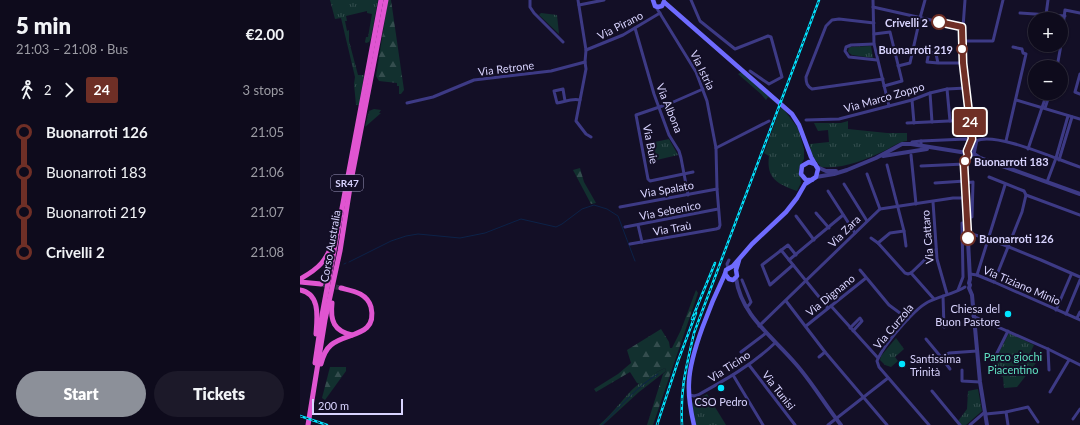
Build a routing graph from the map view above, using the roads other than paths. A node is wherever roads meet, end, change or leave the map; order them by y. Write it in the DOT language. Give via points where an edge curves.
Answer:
graph roads {
  1 [pos="382,0"];
  2 [pos="386,0"];
  3 [pos="530,0"];
  4 [pos="578,0"];
  5 [pos="604,0"];
  6 [pos="691,0"];
  7 [pos="874,0"];
  8 [pos="925,0"];
  9 [pos="964,0"];
  10 [pos="1003,0"];
  11 [pos="1048,0"];
  12 [pos="664,1"];
  13 [pos="655,2"];
  14 [pos="579,5"];
  15 [pos="873,6"];
  16 [pos="1046,12"];
  17 [pos="1065,12"];
  18 [pos="660,13"];
  19 [pos="1020,13"];
  20 [pos="1080,13"];
  21 [pos="1028,14"];
  22 [pos="920,18"];
  23 [pos="874,22"];
  24 [pos="962,27"];
  25 [pos="635,28"];
  26 [pos="874,34"];
  27 [pos="962,41"];
  28 [pos="563,42"];
  29 [pos="874,44"];
  30 [pos="1013,47"];
  31 [pos="586,50"];
  32 [pos="878,60"];
  33 [pos="585,62"];
  34 [pos="938,63"];
  35 [pos="963,63"];
  36 [pos="898,66"];
  37 [pos="750,71"];
  38 [pos="1080,74"];
  39 [pos="883,79"];
  40 [pos="884,86"];
  41 [pos="966,88"];
  42 [pos="703,89"];
  43 [pos="947,89"];
  44 [pos="930,93"];
  45 [pos="1080,94"];
  46 [pos="580,100"];
  47 [pos="912,100"];
  48 [pos="1016,100"];
  49 [pos="1046,100"];
  50 [pos="565,101"];
  51 [pos="407,102"];
  52 [pos="889,106"];
  53 [pos="658,107"];
  54 [pos="1044,107"];
  55 [pos="1070,116"];
  56 [pos="1080,119"];
  57 [pos="806,120"];
  58 [pos="970,120"];
  59 [pos="769,121"];
  60 [pos="950,121"];
  61 [pos="932,122"];
  62 [pos="914,123"];
  63 [pos="907,124"];
  64 [pos="591,137"];
  65 [pos="973,140"];
  66 [pos="921,141"];
  67 [pos="1006,141"];
  68 [pos="912,142"];
  69 [pos="806,146"];
  70 [pos="921,146"];
  71 [pos="716,148"];
  72 [pos="931,148"];
  73 [pos="1028,149"];
  74 [pos="968,154"];
  75 [pos="974,154"];
  76 [pos="912,155"];
  77 [pos="876,158"];
  78 [pos="1057,159"];
  79 [pos="804,164"];
  80 [pos="964,164"];
  81 [pos="816,165"];
  82 [pos="887,165"];
  83 [pos="921,166"];
  84 [pos="1080,167"];
  85 [pos="847,170"];
  86 [pos="693,172"];
  87 [pos="684,174"];
  88 [pos="867,174"];
  89 [pos="802,176"];
  90 [pos="989,178"];
  91 [pos="814,179"];
  92 [pos="935,182"];
  93 [pos="965,182"];
  94 [pos="1047,182"];
  95 [pos="844,184"];
  96 [pos="1005,185"];
  97 [pos="717,189"];
  98 [pos="800,191"];
  99 [pos="828,191"];
  100 [pos="1080,194"];
  101 [pos="688,195"];
  102 [pos="1026,195"];
  103 [pos="966,198"];
  104 [pos="933,202"];
  105 [pos="916,204"];
  106 [pos="620,206"];
  107 [pos="898,207"];
  108 [pos="718,209"];
  109 [pos="880,209"];
  110 [pos="816,213"];
  111 [pos="842,215"];
  112 [pos="1080,215"];
  113 [pos="796,216"];
  114 [pos="967,217"];
  115 [pos="340,221"];
  116 [pos="867,221"];
  117 [pos="967,223"];
  118 [pos="638,225"];
  119 [pos="625,227"];
  120 [pos="829,228"];
  121 [pos="716,229"];
  122 [pos="904,231"];
  123 [pos="968,232"];
  124 [pos="855,233"];
  125 [pos="871,238"];
  126 [pos="989,239"];
  127 [pos="814,240"];
  128 [pos="642,242"];
  129 [pos="878,243"];
  130 [pos="630,244"];
  131 [pos="906,246"];
  132 [pos="1008,247"];
  133 [pos="936,249"];
  134 [pos="781,250"];
  135 [pos="340,251"];
  136 [pos="796,254"];
  137 [pos="929,256"];
  138 [pos="937,259"];
  139 [pos="729,260"];
  140 [pos="739,260"];
  141 [pos="789,260"];
  142 [pos="794,265"];
  143 [pos="730,268"];
  144 [pos="736,270"];
  145 [pos="860,270"];
  146 [pos="911,272"];
  147 [pos="725,274"];
  148 [pos="970,274"];
  149 [pos="977,275"];
  150 [pos="1071,275"];
  151 [pos="1080,277"];
  152 [pos="866,278"];
  153 [pos="300,279"];
  154 [pos="732,279"];
  155 [pos="742,280"];
  156 [pos="1080,280"];
  157 [pos="300,282"];
  158 [pos="806,282"];
  159 [pos="994,282"];
  160 [pos="321,284"];
  161 [pos="720,286"];
  162 [pos="968,286"];
  163 [pos="341,288"];
  164 [pos="300,290"];
  165 [pos="958,290"];
  166 [pos="947,294"];
  167 [pos="943,296"];
  168 [pos="934,299"];
  169 [pos="786,301"];
  170 [pos="746,307"];
  171 [pos="830,307"];
  172 [pos="1056,310"];
  173 [pos="1080,312"];
  174 [pos="1066,314"];
  175 [pos="973,316"];
  176 [pos="908,319"];
  177 [pos="1078,319"];
  178 [pos="759,326"];
  179 [pos="806,326"];
  180 [pos="944,327"];
  181 [pos="850,328"];
  182 [pos="853,331"];
  183 [pos="1008,331"];
  184 [pos="766,333"];
  185 [pos="353,335"];
  186 [pos="926,339"];
  187 [pos="775,343"];
  188 [pos="1048,349"];
  189 [pos="977,351"];
  190 [pos="741,352"];
  191 [pos="825,352"];
  192 [pos="996,355"];
  193 [pos="819,357"];
  194 [pos="941,357"];
  195 [pos="878,358"];
  196 [pos="1069,360"];
  197 [pos="748,365"];
  198 [pos="1080,365"];
  199 [pos="314,367"];
  200 [pos="950,369"];
  201 [pos="962,370"];
  202 [pos="1049,370"];
  203 [pos="733,375"];
  204 [pos="888,378"];
  205 [pos="980,382"];
  206 [pos="932,391"];
  207 [pos="1050,392"];
  208 [pos="690,394"];
  209 [pos="311,396"];
  210 [pos="864,398"];
  211 [pos="1080,408"];
  212 [pos="1006,412"];
  213 [pos="985,413"];
  214 [pos="836,419"];
  215 [pos="1073,419"];
  216 [pos="1038,422"];
  217 [pos="304,425"];
  218 [pos="308,425"];
  219 [pos="694,425"];
  220 [pos="763,425"];
  221 [pos="795,425"];
  222 [pos="828,425"];
  223 [pos="841,425"];
  224 [pos="887,425"];
  225 [pos="929,425"];
  226 [pos="960,425"];
  227 [pos="970,425"];
  228 [pos="987,425"];
  229 [pos="1008,425"];
  1 -- 115 [label="highway, Corso Australia / SR47"];
  2 -- 135 [label="highway, Corso Australia / SR47"];
  3 -- 28 [label="street" via="530,7 534,13"];
  4 -- 14 [label="street"];
  5 -- 14 [label="street"];
  6 -- 37 [label="street" via="700,21 735,48 771,37 782,77 769,84"];
  7 -- 15 [label="street"];
  8 -- 22 [label="street"];
  9 -- 24 [label="street"];
  10 -- 27 [label="street" via="993,41"];
  11 -- 16 [label="street"];
  12 -- 13 [label="main road" via="660,7"];
  12 -- 69 [label="main road" via="783,105 799,125"];
  13 -- 18 [label="street, Via Istria"];
  14 -- 31 [label="street"];
  15 -- 22 [label="street"];
  15 -- 23 [label="street"];
  17 -- 20 [label="street"];
  18 -- 25 [label="street, Via Pirano"];
  18 -- 42 [label="street, Via Istria" via="691,62"];
  19 -- 21 [label="street"];
  22 -- 24 [label="street"];
  22 -- 36 [label="street" via="910,63"];
  23 -- 26 [label="street"];
  23 -- 39 [label="street" via="832,20 826,26 806,82 812,89"];
  24 -- 27 [label="street"];
  25 -- 31 [label="street, Via Pirano"];
  25 -- 53 [label="street, Via Albona"];
  26 -- 29 [label="street"];
  26 -- 36 [label="street" via="890,32"];
  27 -- 35 [label="street"];
  29 -- 32 [label="street"];
  29 -- 32 [label="street" via="851,45 846,47 846,51 849,57"];
  30 -- 48 [label="street" via="1022,49 1026,54"];
  31 -- 33 [label="street"];
  32 -- 39 [label="street"];
  33 -- 46 [label="street"];
  33 -- 51 [label="street, Via Retrone" via="551,71 474,80 433,96"];
  34 -- 34 [label="street" via="927,62 929,52 936,54"];
  34 -- 35 [label="street"];
  35 -- 41 [label="street"];
  36 -- 40 [label="street" via="902,81"];
  38 -- 45 [label="street" via="1075,92"];
  39 -- 40 [label="street"];
  40 -- 52 [label="street"];
  41 -- 43 [label="street, Via Marco Zoppo"];
  41 -- 58 [label="street"];
  42 -- 53 [label="street"];
  42 -- 71 [label="street, Via Istria" via="711,113"];
  43 -- 44 [label="street, Via Marco Zoppo"];
  43 -- 60 [label="street"];
  44 -- 47 [label="street, Via Marco Zoppo"];
  44 -- 61 [label="street"];
  46 -- 50 [label="street"];
  46 -- 64 [label="street" via="576,121"];
  47 -- 52 [label="street, Via Marco Zoppo"];
  47 -- 62 [label="street"];
  48 -- 54 [label="street"];
  48 -- 67 [label="street"];
  49 -- 54 [label="street"];
  50 -- 50 [label="street" via="557,103 554,91 563,89"];
  52 -- 57 [label="street, Via Marco Zoppo" via="839,119"];
  53 -- 87 [label="street, Via Albona" via="679,151"];
  53 -- 87 [label="street, Via Buie" via="636,115 648,179 650,181"];
  54 -- 55 [label="street"];
  54 -- 73 [label="street"];
  55 -- 56 [label="street"];
  55 -- 78 [label="street"];
  58 -- 60 [label="street"];
  58 -- 65 [label="street"];
  59 -- 71 [label="street"];
  60 -- 61 [label="street"];
  61 -- 62 [label="street"];
  62 -- 63 [label="street"];
  65 -- 66 [label="street"];
  65 -- 67 [label="street"];
  65 -- 74 [label="street"];
  65 -- 75 [label="street"];
  66 -- 68 [label="street"];
  66 -- 70 [label="street"];
  67 -- 73 [label="street"];
  69 -- 79 [label="main road"];
  69 -- 81 [label="main road"];
  70 -- 72 [label="street"];
  70 -- 77 [label="street" via="902,144"];
  71 -- 97 [label="street, Via Istria"];
  72 -- 74 [label="street"];
  72 -- 77 [label="street"];
  73 -- 78 [label="street"];
  74 -- 75 [label="street"];
  74 -- 80 [label="street"];
  75 -- 94 [label="street"];
  76 -- 105 [label="street"];
  77 -- 85 [label="street"];
  78 -- 84 [label="street"];
  78 -- 94 [label="street"];
  79 -- 81 [label="main road" via="810,162"];
  79 -- 89 [label="main road" via="801,169"];
  80 -- 83 [label="street"];
  80 -- 93 [label="street"];
  81 -- 85 [label="street" via="826,171"];
  81 -- 91 [label="main road" via="818,172"];
  82 -- 107 [label="street"];
  85 -- 91 [label="street"];
  86 -- 87 [label="street, Via Buie"];
  87 -- 101 [label="street, Via Albona"];
  88 -- 109 [label="street"];
  89 -- 91 [label="main road" via="806,180"];
  89 -- 98 [label="main road"];
  90 -- 96 [label="street"];
  91 -- 98 [label="main road" via="805,184"];
  92 -- 93 [label="street"];
  93 -- 103 [label="street"];
  93 -- 114 [label="street" via="973,182 972,217"];
  94 -- 100 [label="street"];
  95 -- 116 [label="street"];
  96 -- 102 [label="street" via="1024,191"];
  96 -- 126 [label="street"];
  97 -- 101 [label="street, Via Spalato"];
  97 -- 108 [label="street, Via Istria"];
  98 -- 140 [label="main road" via="786,212"];
  99 -- 111 [label="street"];
  101 -- 106 [label="street, Via Spalato"];
  102 -- 112 [label="street"];
  102 -- 132 [label="street"];
  103 -- 104 [label="street"];
  103 -- 114 [label="street"];
  104 -- 105 [label="street"];
  104 -- 133 [label="street, Via Cattaro"];
  105 -- 107 [label="street"];
  107 -- 109 [label="street"];
  107 -- 122 [label="street"];
  108 -- 118 [label="street, Via Sebenico"];
  108 -- 121 [label="street, Via Istria" via="720,225"];
  109 -- 116 [label="street, Via Zara"];
  110 -- 120 [label="street"];
  111 -- 120 [label="street"];
  111 -- 124 [label="street"];
  113 -- 127 [label="street"];
  114 -- 117 [label="street"];
  115 -- 153 [label="highway" via="326,259"];
  115 -- 199 [label="highway, Corso Australia / SR47"];
  116 -- 124 [label="street, Via Zara"];
  117 -- 123 [label="street"];
  117 -- 165 [label="street" via="962,223 963,277"];
  118 -- 119 [label="street, Via Sebenico"];
  118 -- 128 [label="street"];
  120 -- 127 [label="street"];
  121 -- 128 [label="street, Via Traù"];
  122 -- 129 [label="street" via="890,233"];
  122 -- 131 [label="street"];
  123 -- 126 [label="street"];
  123 -- 148 [label="street"];
  124 -- 158 [label="street, Via Zara"];
  125 -- 129 [label="street"];
  126 -- 132 [label="street"];
  126 -- 149 [label="street"];
  127 -- 136 [label="street"];
  128 -- 130 [label="street, Via Traù"];
  129 -- 146 [label="street" via="905,273"];
  132 -- 151 [label="street"];
  132 -- 159 [label="street"];
  133 -- 137 [label="street"];
  133 -- 138 [label="street, Via Cattaro"];
  134 -- 136 [label="street" via="788,245"];
  134 -- 141 [label="street"];
  134 -- 142 [label="street" via="762,265 770,285"];
  135 -- 185 [label="highway" via="331,308 332,320 342,332"];
  135 -- 209 [label="highway, Corso Australia / SR47"];
  136 -- 141 [label="street"];
  137 -- 138 [label="street"];
  137 -- 146 [label="street"];
  138 -- 166 [label="street, Via Cattaro"];
  139 -- 143 [label="street" via="727,264"];
  140 -- 143 [label="main road"];
  140 -- 144 [label="main road"];
  141 -- 142 [label="street"];
  142 -- 158 [label="street"];
  143 -- 144 [label="main road"];
  143 -- 147 [label="main road"];
  144 -- 154 [label="main road" via="737,274"];
  145 -- 152 [label="street, Via Dignano"];
  146 -- 168 [label="street"];
  147 -- 154 [label="main road"];
  147 -- 161 [label="main road"];
  148 -- 149 [label="street, Via Tiziano Minio"];
  148 -- 162 [label="street"];
  149 -- 159 [label="street, Via Tiziano Minio"];
  150 -- 172 [label="street, Via Tiziano Minio"];
  152 -- 171 [label="street, Via Dignano"];
  152 -- 176 [label="street, Via Dignano" via="889,305"];
  154 -- 161 [label="main road"];
  154 -- 170 [label="street"];
  155 -- 170 [label="street" via="751,302"];
  156 -- 174 [label="street, Via Tiziano Minio"];
  157 -- 160 [label="highway"];
  158 -- 169 [label="street, Via Zara"];
  158 -- 171 [label="street"];
  159 -- 172 [label="street, Via Tiziano Minio"];
  161 -- 208 [label="main road" via="694,356 689,382"];
  162 -- 165 [label="street, Via Curzola"];
  162 -- 175 [label="street" via="972,295"];
  163 -- 185 [label="highway" via="361,294 367,298 370,306 370,322 363,331"];
  164 -- 199 [label="highway" via="311,295 317,308"];
  165 -- 166 [label="street, Via Curzola"];
  166 -- 167 [label="street, Via Curzola"];
  167 -- 168 [label="street, Via Curzola"];
  167 -- 180 [label="street"];
  168 -- 176 [label="street, Via Curzola"];
  169 -- 178 [label="street, Via Zara"];
  169 -- 179 [label="street"];
  170 -- 178 [label="street"];
  171 -- 179 [label="street, Via Dignano"];
  171 -- 181 [label="street"];
  172 -- 174 [label="street, Via Tiziano Minio"];
  173 -- 177 [label="street"];
  174 -- 177 [label="street, Via Tiziano Minio"];
  175 -- 183 [label="street"];
  175 -- 189 [label="street"];
  176 -- 195 [label="street, Via Curzola"];
  178 -- 184 [label="street"];
  179 -- 191 [label="street"];
  181 -- 182 [label="street"];
  181 -- 182 [label="street" via="860,318 862,321"];
  182 -- 195 [label="street"];
  183 -- 188 [label="street"];
  183 -- 192 [label="street"];
  184 -- 187 [label="street"];
  184 -- 190 [label="street"];
  185 -- 209 [label="highway" via="327,348"];
  186 -- 194 [label="street"];
  187 -- 197 [label="street, Via Ticino"];
  187 -- 214 [label="street" via="795,362"];
  188 -- 196 [label="street"];
  188 -- 202 [label="street"];
  189 -- 194 [label="street" via="949,353"];
  189 -- 205 [label="street"];
  191 -- 193 [label="street"];
  191 -- 210 [label="street"];
  194 -- 200 [label="street"];
  195 -- 204 [label="street" via="879,367"];
  196 -- 198 [label="street"];
  196 -- 207 [label="street"];
  197 -- 203 [label="street, Via Ticino"];
  197 -- 221 [label="street, Via Tunisi"];
  199 -- 209 [label="highway, Corso Australia / SR47"];
  201 -- 205 [label="street" via="962,381"];
  203 -- 208 [label="street, Via Ticino" via="698,395"];
  203 -- 220 [label="street"];
  204 -- 210 [label="street"];
  204 -- 225 [label="street"];
  205 -- 213 [label="street"];
  206 -- 226 [label="street"];
  208 -- 219 [label="main road"];
  209 -- 217 [label="highway, Corso Australia / SR47"];
  209 -- 218 [label="highway, Corso Australia / SR47"];
  210 -- 214 [label="street"];
  210 -- 224 [label="street"];
  211 -- 215 [label="street"];
  212 -- 213 [label="street"];
  212 -- 216 [label="street" via="1028,407"];
  212 -- 229 [label="street"];
  213 -- 227 [label="street"];
  213 -- 228 [label="street"];
  214 -- 222 [label="street"];
  214 -- 223 [label="street"];
}
